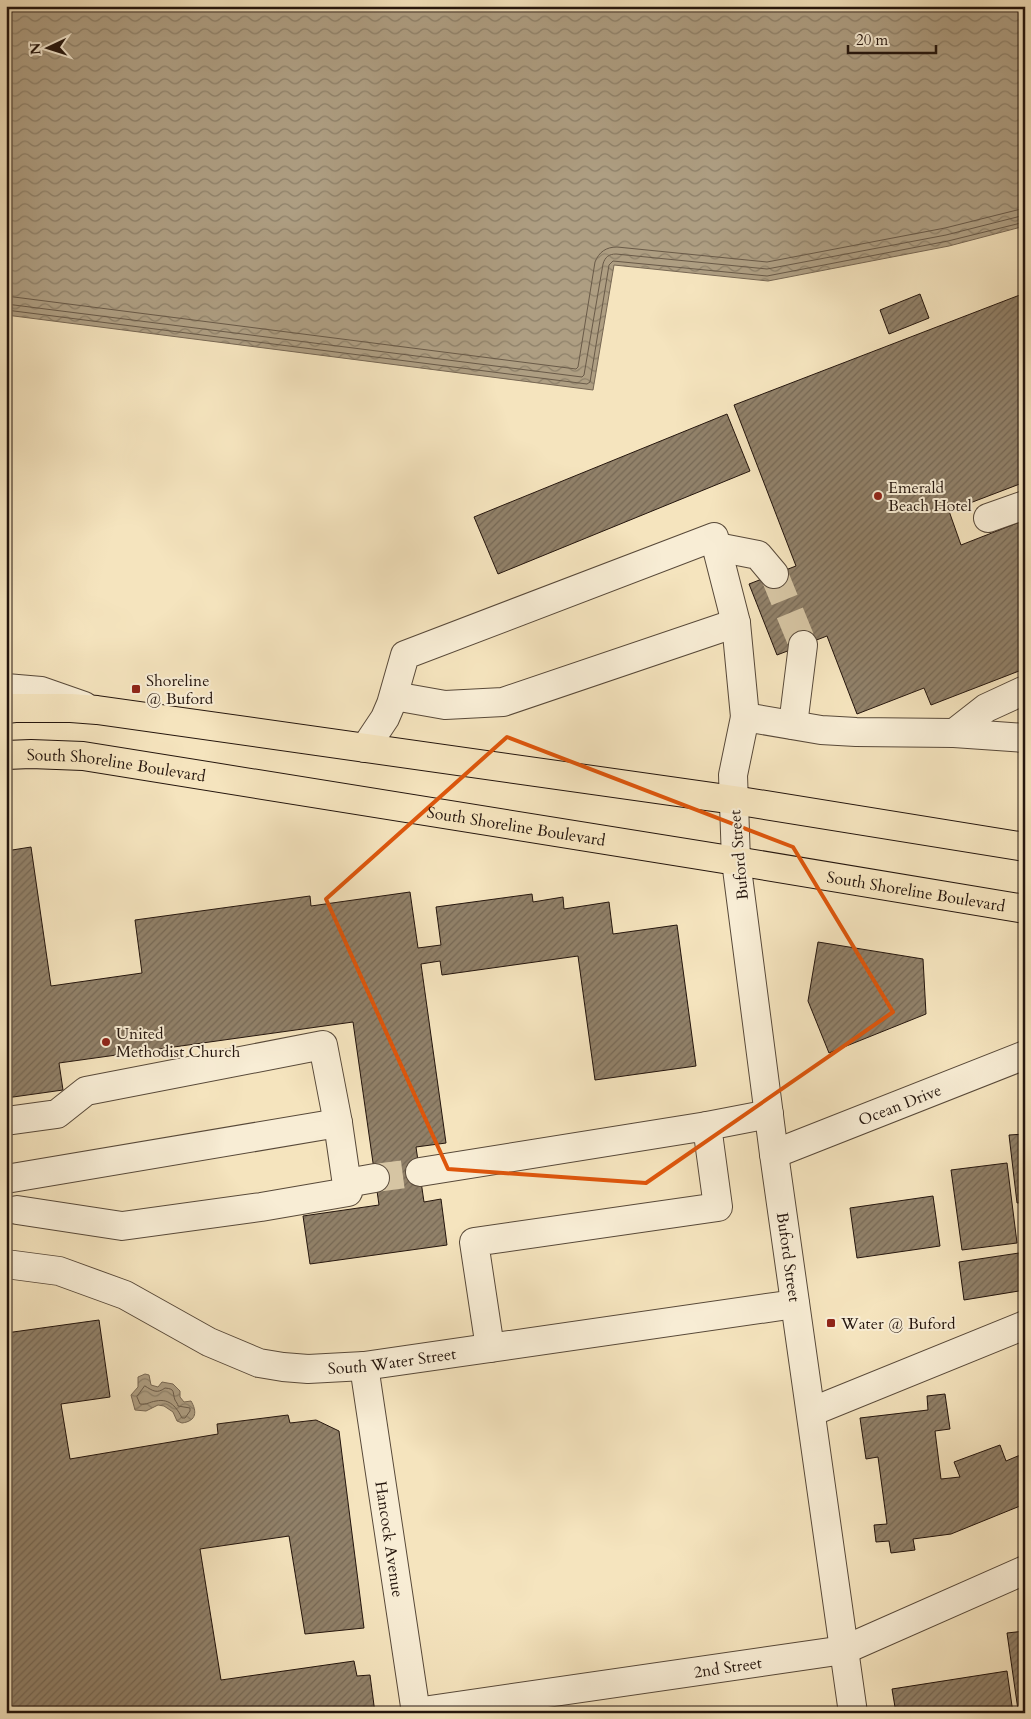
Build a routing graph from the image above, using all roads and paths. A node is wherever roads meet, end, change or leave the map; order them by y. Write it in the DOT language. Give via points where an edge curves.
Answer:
graph roads {
  1 [pos="1025,505"];
  2 [pos="988,518"];
  3 [pos="716,542"];
  4 [pos="774,574"];
  5 [pos="736,623"];
  6 [pos="803,645"];
  7 [pos="6,688"];
  8 [pos="1025,690"];
  9 [pos="394,696"];
  10 [pos="6,709"];
  11 [pos="97,710"];
  12 [pos="745,717"];
  13 [pos="793,725"];
  14 [pos="954,733"];
  15 [pos="1025,738"];
  16 [pos="365,748"];
  17 [pos="6,755"];
  18 [pos="734,800"];
  19 [pos="1025,847"];
  20 [pos="736,861"];
  21 [pos="1025,909"];
  22 [pos="1025,1055"];
  23 [pos="769,1114"];
  24 [pos="6,1121"];
  25 [pos="338,1123"];
  26 [pos="707,1126"];
  27 [pos="774,1154"];
  28 [pos="420,1172"];
  29 [pos="11,1178"];
  30 [pos="375,1178"];
  31 [pos="347,1183"];
  32 [pos="6,1264"];
  33 [pos="795,1304"];
  34 [pos="1025,1325"];
  35 [pos="490,1348"];
  36 [pos="364,1366"];
  37 [pos="811,1412"];
  38 [pos="1025,1570"];
  39 [pos="844,1650"];
  40 [pos="416,1713"];
  41 [pos="853,1713"];
  1 -- 2 [label="street"];
  3 -- 4 [label="street" via="758,555"];
  3 -- 5 [label="street, Buford Street"];
  3 -- 9 [label="street" via="405,654"];
  5 -- 9 [label="street" via="503,702 445,705"];
  5 -- 12 [label="street, Buford Street"];
  6 -- 13 [label="street"];
  7 -- 11 [label="street" via="40,691"];
  8 -- 14 [label="street" via="986,708"];
  9 -- 16 [label="street" via="385,718"];
  10 -- 11 [label="main road"];
  11 -- 16 [label="main road"];
  12 -- 13 [label="street"];
  12 -- 18 [label="street, Buford Street" via="733,775"];
  13 -- 14 [label="street" via="856,732"];
  14 -- 15 [label="street"];
  16 -- 18 [label="main road"];
  17 -- 20 [label="main road, South Shoreline Boulevard" via="83,756"];
  18 -- 19 [label="main road"];
  18 -- 20 [label="street, Buford Street"];
  20 -- 21 [label="main road, South Shoreline Boulevard"];
  20 -- 23 [label="street, Buford Street"];
  22 -- 27 [label="street, Ocean Drive"];
  23 -- 26 [label="street"];
  23 -- 27 [label="street, Buford Street"];
  24 -- 25 [label="street" via="57,1114 86,1091 324,1045"];
  25 -- 29 [label="street"];
  25 -- 31 [label="street"];
  26 -- 28 [label="street"];
  26 -- 35 [label="street" via="718,1207 474,1242"];
  27 -- 33 [label="street, Buford Street"];
  29 -- 31 [label="street" via="17,1220 122,1226 348,1192"];
  30 -- 31 [label="street"];
  32 -- 36 [label="street, South Water Street" via="59,1271 125,1295 209,1342 260,1363 308,1368"];
  33 -- 35 [label="street, South Water Street"];
  33 -- 37 [label="street, Buford Street"];
  34 -- 37 [label="street"];
  35 -- 36 [label="street, South Water Street"];
  36 -- 40 [label="street, Hancock Avenue"];
  37 -- 39 [label="street, Buford Street"];
  38 -- 39 [label="street, 2nd Street"];
  39 -- 40 [label="street, 2nd Street"];
  39 -- 41 [label="street, Buford Street"];
}
